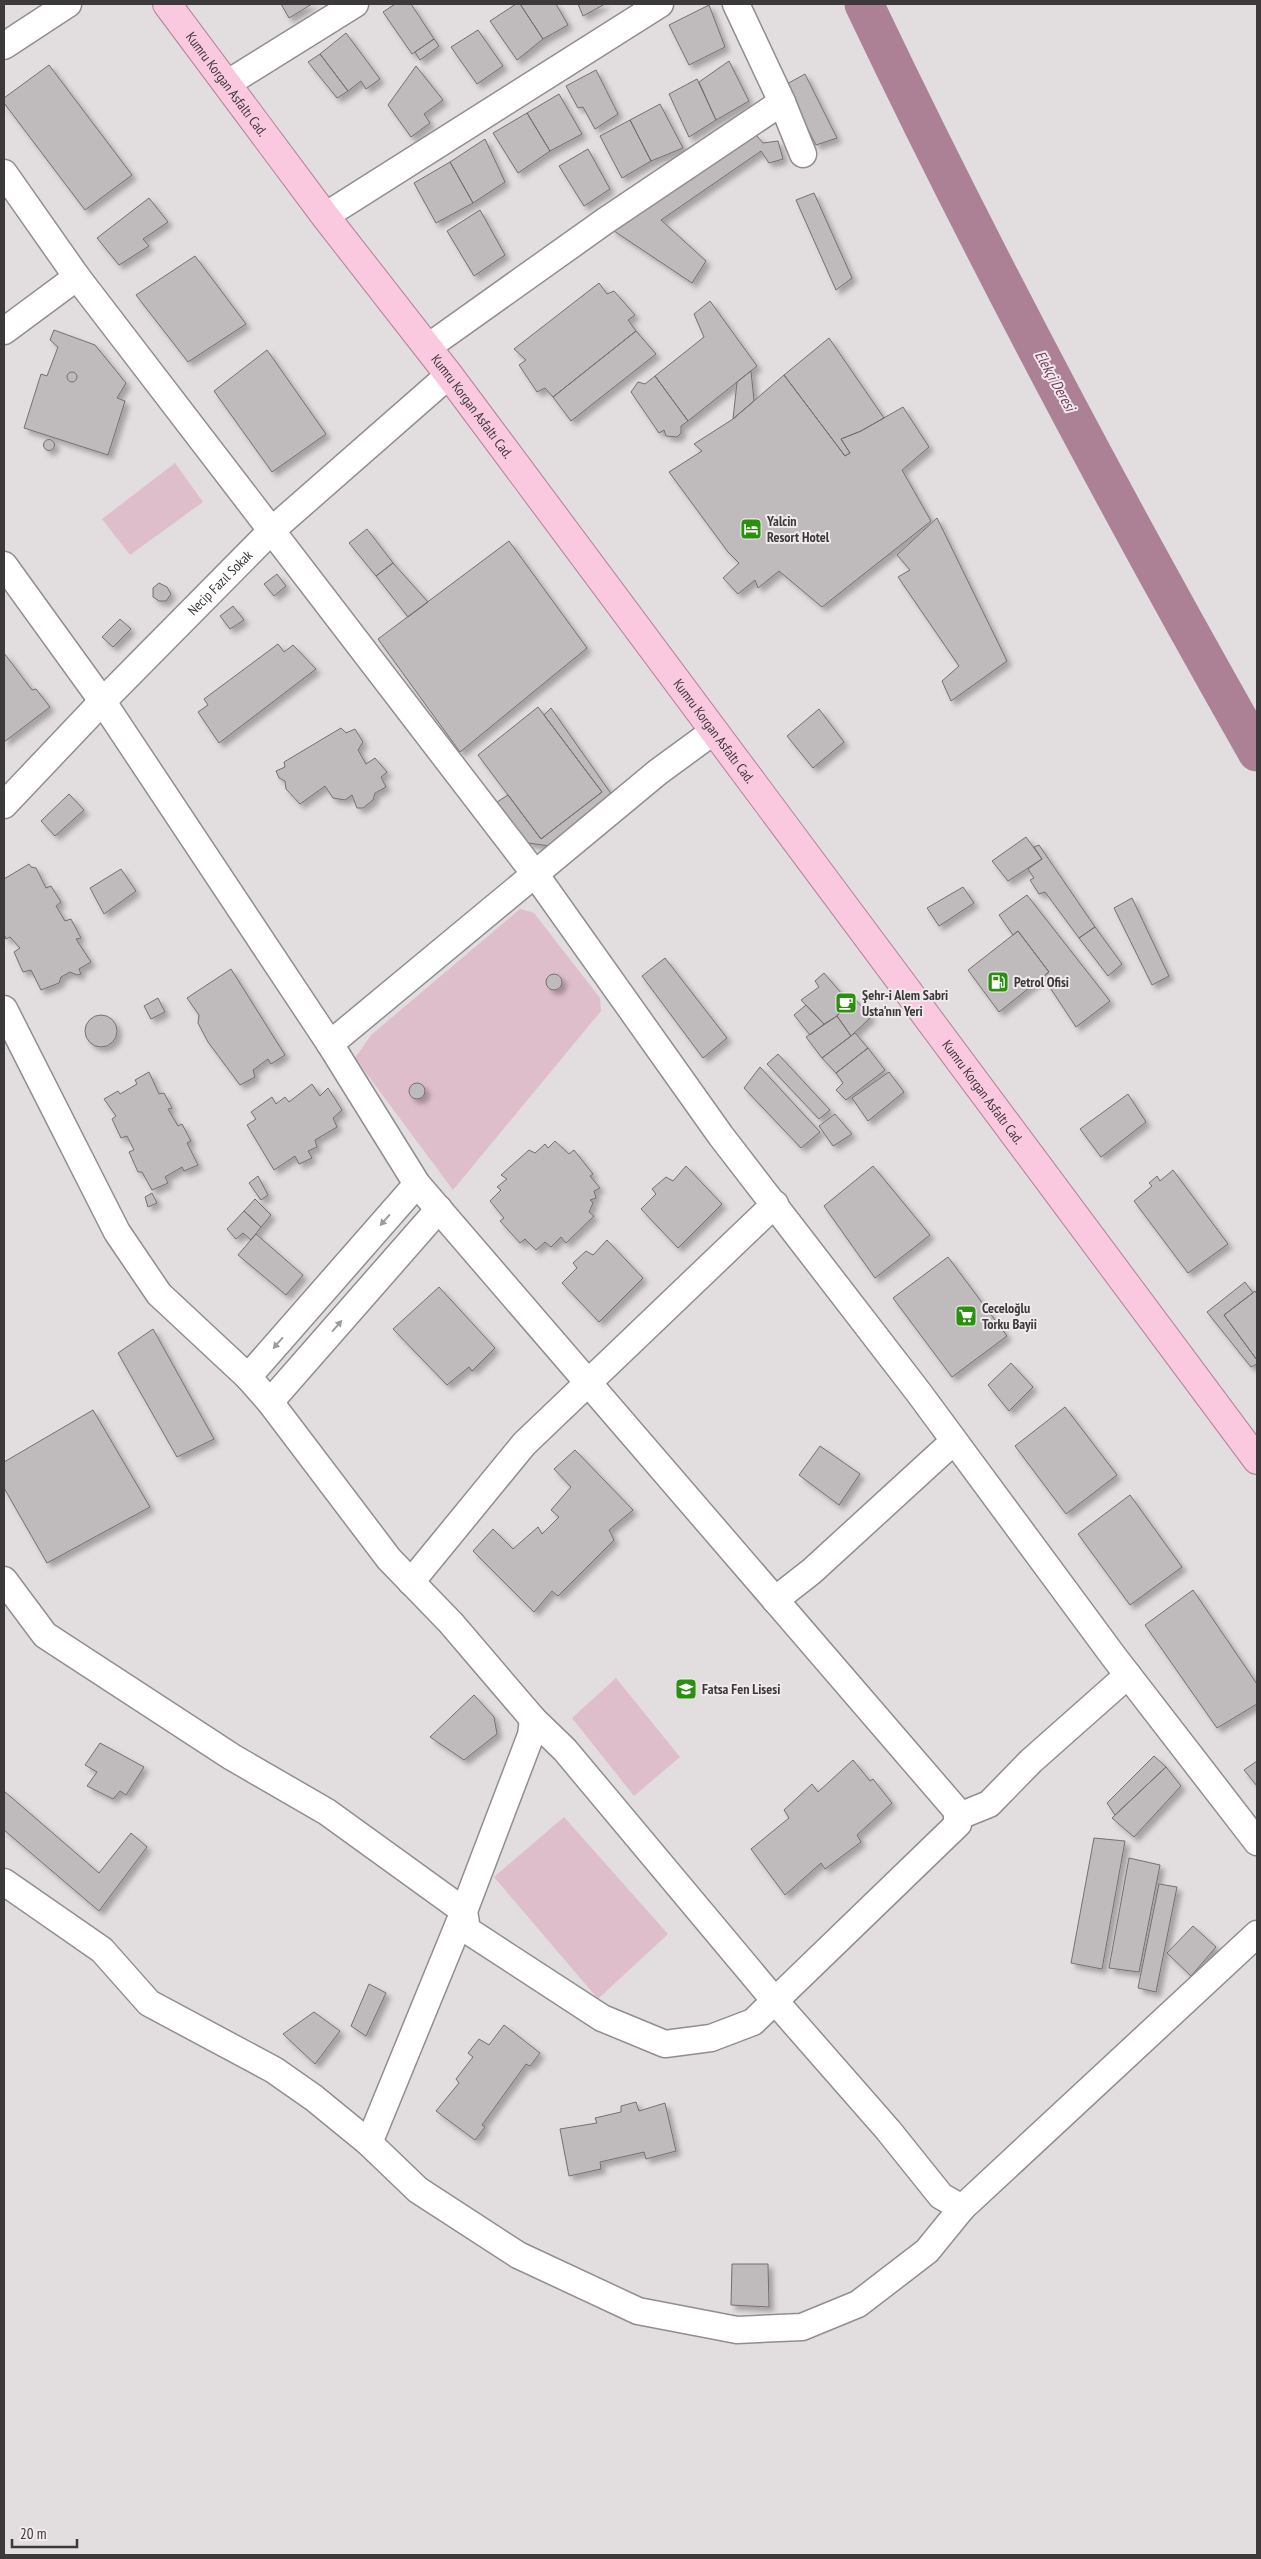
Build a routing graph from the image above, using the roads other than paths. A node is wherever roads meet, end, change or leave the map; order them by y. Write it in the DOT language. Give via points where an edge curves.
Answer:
graph roads {
  1 [pos="68,4"];
  2 [pos="167,4"];
  3 [pos="355,4"];
  4 [pos="660,4"];
  5 [pos="736,4"];
  6 [pos="4,46"];
  7 [pos="228,83"];
  8 [pos="782,102"];
  9 [pos="803,154"];
  10 [pos="4,173"];
  11 [pos="325,216"];
  12 [pos="77,277"];
  13 [pos="4,331"];
  14 [pos="428,347"];
  15 [pos="449,375"];
  16 [pos="271,530"];
  17 [pos="4,565"];
  18 [pos="103,702"];
  19 [pos="714,731"];
  20 [pos="4,805"];
  21 [pos="535,874"];
  22 [pos="4,1009"];
  23 [pos="330,1044"];
  24 [pos="418,1184"];
  25 [pos="775,1204"];
  26 [pos="439,1209"];
  27 [pos="248,1377"];
  28 [pos="589,1383"];
  29 [pos="270,1402"];
  30 [pos="954,1441"];
  31 [pos="1257,1460"];
  32 [pos="4,1580"];
  33 [pos="411,1582"];
  34 [pos="775,1600"];
  35 [pos="1128,1675"];
  36 [pos="533,1719"];
  37 [pos="957,1817"];
  38 [pos="1257,1842"];
  39 [pos="4,1882"];
  40 [pos="464,1911"];
  41 [pos="1257,1934"];
  42 [pos="775,2001"];
  43 [pos="368,2143"];
  44 [pos="962,2208"];
  1 -- 6 [label="street"];
  2 -- 7 [label="main road, Kumru Korgan Asfaltı Cad."];
  3 -- 7 [label="street"];
  4 -- 11 [label="street"];
  5 -- 8 [label="street"];
  7 -- 11 [label="main road, Kumru Korgan Asfaltı Cad."];
  8 -- 9 [label="street"];
  8 -- 14 [label="street" via="605,221"];
  10 -- 12 [label="street"];
  11 -- 14 [label="main road, Kumru Korgan Asfaltı Cad."];
  12 -- 13 [label="street"];
  12 -- 16 [label="street"];
  14 -- 15 [label="main road, Kumru Korgan Asfaltı Cad."];
  15 -- 16 [label="street, Necip Fazıl Sokak"];
  15 -- 19 [label="main road, Kumru Korgan Asfaltı Cad."];
  16 -- 18 [label="street, Necip Fazıl Sokak"];
  16 -- 21 [label="street"];
  17 -- 18 [label="street"];
  18 -- 20 [label="street, Necip Fazıl Sokak"];
  18 -- 23 [label="street"];
  19 -- 21 [label="street" via="658,772"];
  19 -- 31 [label="main road, Kumru Korgan Asfaltı Cad."];
  21 -- 23 [label="street"];
  21 -- 25 [label="street" via="721,1136"];
  22 -- 27 [label="street" via="117,1232 159,1294"];
  23 -- 24 [label="street"];
  24 -- 26 [label="street"];
  24 -- 27 [label="street, one-way"];
  25 -- 28 [label="street"];
  25 -- 30 [label="street"];
  26 -- 28 [label="street"];
  29 -- 26 [label="street, one-way"];
  27 -- 29 [label="street"];
  28 -- 33 [label="street" via="524,1444"];
  28 -- 34 [label="street"];
  29 -- 33 [label="street" via="389,1559"];
  30 -- 34 [label="street" via="812,1571"];
  30 -- 35 [label="street"];
  32 -- 40 [label="street" via="45,1635 232,1757 327,1812"];
  33 -- 36 [label="street" via="451,1623"];
  34 -- 37 [label="street" via="957,1811"];
  35 -- 37 [label="street" via="1031,1761 989,1804"];
  35 -- 38 [label="street"];
  36 -- 40 [label="street" via="531,1735"];
  36 -- 42 [label="street" via="565,1750"];
  37 -- 42 [label="street" via="958,1824"];
  39 -- 43 [label="street" via="102,1950 149,2002 274,2070"];
  40 -- 42 [label="street" via="467,1930 602,2018 665,2044 710,2038 753,2022"];
  40 -- 43 [label="street"];
  41 -- 44 [label="street"];
  42 -- 44 [label="street" via="941,2196"];
  43 -- 44 [label="street" via="418,2190 518,2255 638,2311 737,2330 802,2327 858,2304 927,2252"];
}
